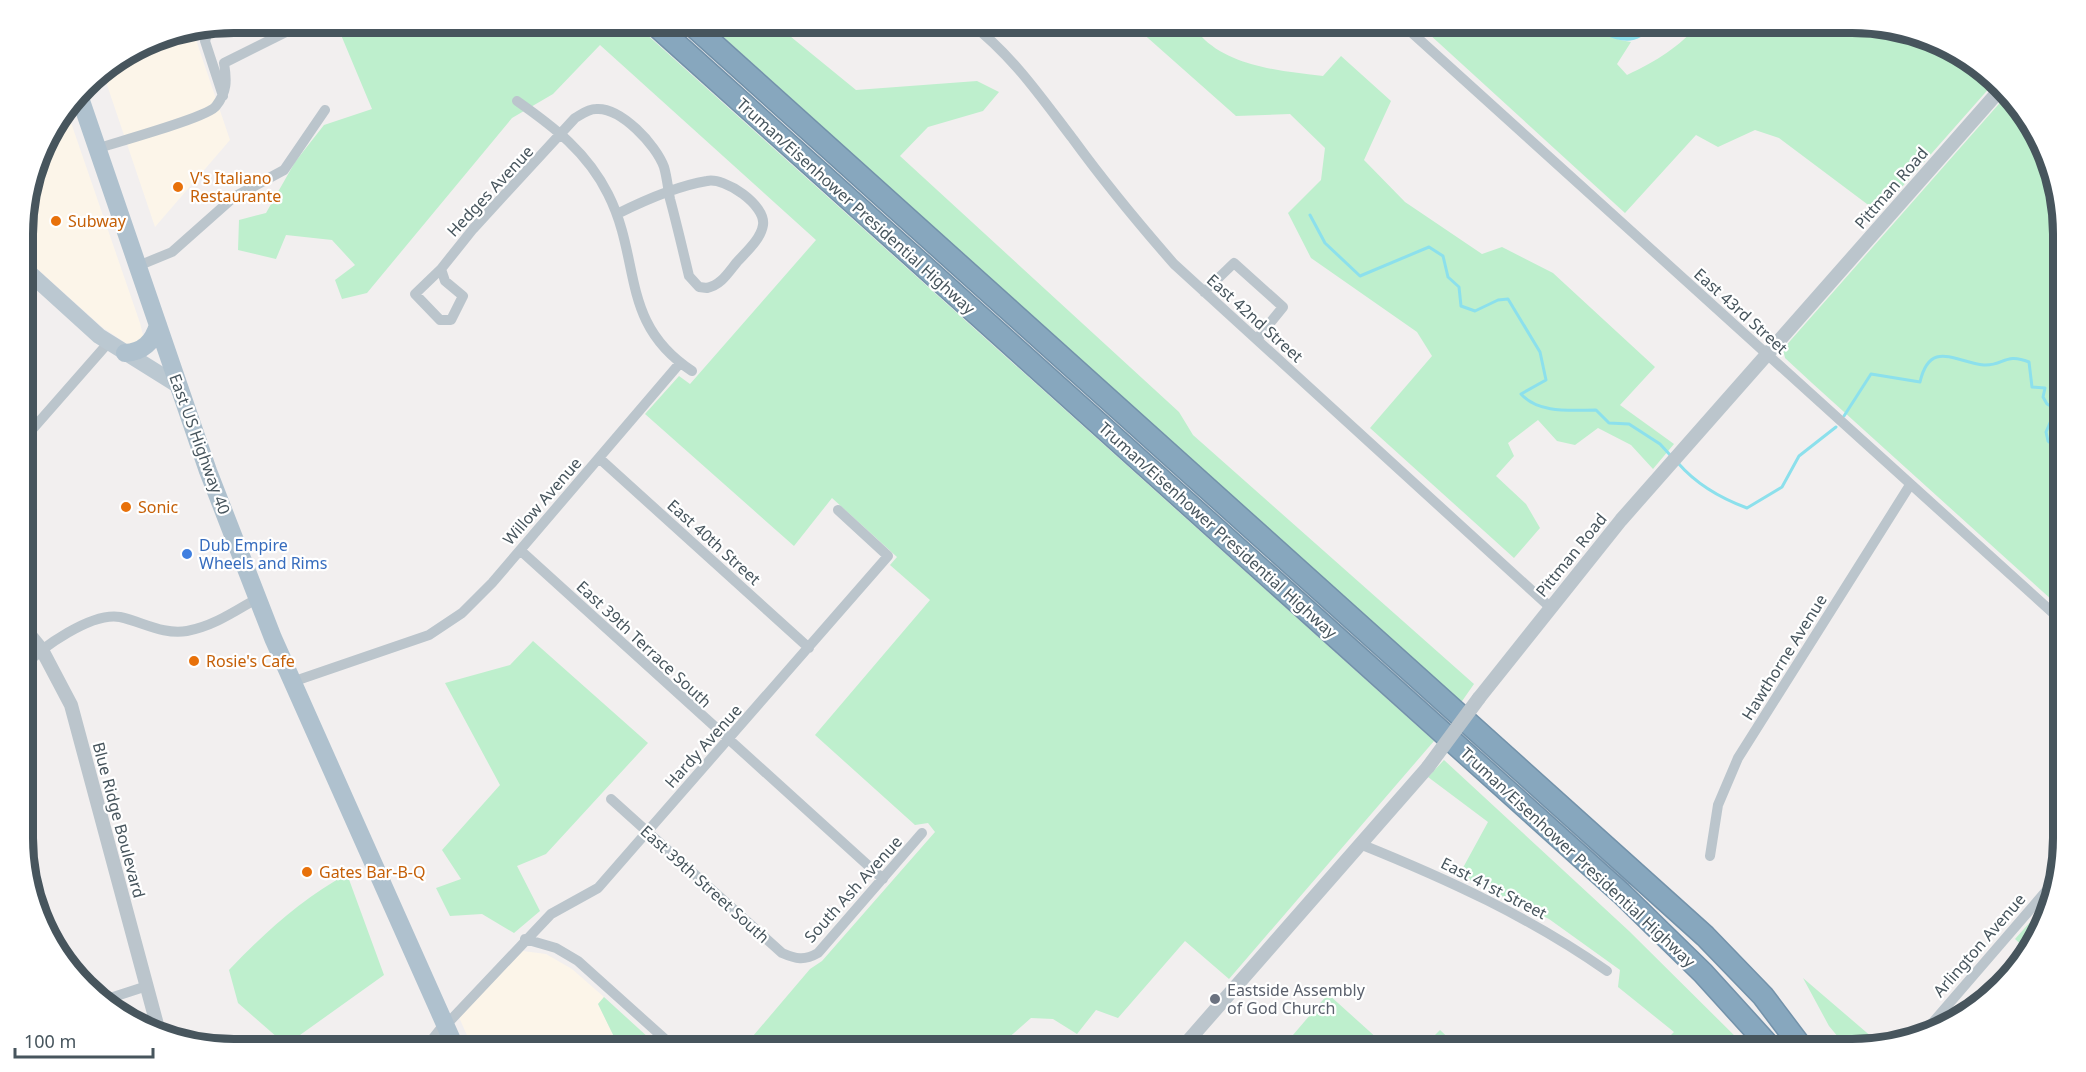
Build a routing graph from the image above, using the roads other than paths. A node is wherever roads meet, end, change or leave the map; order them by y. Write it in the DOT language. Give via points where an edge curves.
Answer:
graph roads {
  1 [pos="284,33"];
  2 [pos="664,33"];
  3 [pos="701,33"];
  4 [pos="982,33"];
  5 [pos="1412,33"];
  6 [pos="206,35"];
  7 [pos="1996,95"];
  8 [pos="223,97"];
  9 [pos="517,100"];
  10 [pos="82,104"];
  11 [pos="326,110"];
  12 [pos="563,134"];
  13 [pos="99,148"];
  14 [pos="669,192"];
  15 [pos="617,214"];
  16 [pos="138,266"];
  17 [pos="441,269"];
  18 [pos="33,276"];
  19 [pos="1204,292"];
  20 [pos="158,325"];
  21 [pos="1257,339"];
  22 [pos="109,342"];
  23 [pos="125,353"];
  24 [pos="1767,354"];
  25 [pos="680,363"];
  26 [pos="692,370"];
  27 [pos="179,386"];
  28 [pos="33,429"];
  29 [pos="599,458"];
  30 [pos="1910,485"];
  31 [pos="838,510"];
  32 [pos="520,550"];
  33 [pos="258,598"];
  34 [pos="1551,608"];
  35 [pos="2053,613"];
  36 [pos="33,639"];
  37 [pos="809,648"];
  38 [pos="42,650"];
  39 [pos="33,658"];
  40 [pos="292,682"];
  41 [pos="728,741"];
  42 [pos="611,799"];
  43 [pos="646,833"];
  44 [pos="922,833"];
  45 [pos="1360,843"];
  46 [pos="1710,856"];
  47 [pos="883,879"];
  48 [pos="2045,893"];
  49 [pos="525,939"];
  50 [pos="803,959"];
  51 [pos="1607,971"];
  52 [pos="147,986"];
  53 [pos="112,997"];
  54 [pos="1934,1021"];
  55 [pos="157,1024"];
  56 [pos="446,1025"];
  57 [pos="435,1039"];
  58 [pos="452,1039"];
  59 [pos="665,1039"];
  60 [pos="1190,1039"];
  61 [pos="1763,1039"];
  62 [pos="1795,1039"];
  1 -- 8 [label="street" via="224,63 227,82"];
  2 -- 61 [label="highway, Truman/Eisenhower Presidential Highway" via="1622,893"];
  3 -- 62 [label="highway, Truman/Eisenhower Presidential Highway" via="1705,936 1763,996"];
  4 -- 19 [label="street, East 42nd Street" via="1035,85 1131,214"];
  5 -- 24 [label="street, East 43rd Street"];
  6 -- 8 [label="street"];
  7 -- 24 [label="street, Pittman Road"];
  8 -- 13 [label="street" via="208,113"];
  9 -- 12 [label="street"];
  10 -- 13 [label="main road, East US Highway 40"];
  11 -- 16 [label="street" via="284,170 234,197 172,252"];
  12 -- 14 [label="street" via="585,111 613,111 638,130 658,154"];
  12 -- 15 [label="street" via="595,170"];
  12 -- 17 [label="street, Hedges Avenue" via="473,229"];
  13 -- 16 [label="main road, East US Highway 40"];
  14 -- 14 [label="street" via="709,180 722,181 758,209 763,222 760,235 720,283 699,287 689,276"];
  14 -- 15 [label="street"];
  15 -- 25 [label="street" via="641,315 657,341"];
  16 -- 20 [label="main road, East US Highway 40"];
  17 -- 17 [label="street, Hedges Avenue" via="445,281 463,296 451,320 440,320 415,294"];
  18 -- 22 [label="main road"];
  19 -- 21 [label="street, East 42nd Street"];
  19 -- 21 [label="street" via="1234,263 1283,307"];
  20 -- 23 [label="main road" via="142,350"];
  20 -- 27 [label="main road, East US Highway 40"];
  21 -- 34 [label="street, East 42nd Street"];
  22 -- 23 [label="main road"];
  22 -- 28 [label="street"];
  23 -- 27 [label="main road"];
  24 -- 30 [label="street, East 43rd Street"];
  24 -- 34 [label="street, Pittman Road"];
  25 -- 26 [label="street"];
  25 -- 29 [label="street, Willow Avenue"];
  27 -- 33 [label="main road, East US Highway 40"];
  29 -- 32 [label="street, Willow Avenue"];
  29 -- 37 [label="street, East 40th Street"];
  30 -- 35 [label="street, East 43rd Street"];
  30 -- 46 [label="street, Hawthorne Avenue" via="1738,758 1718,805"];
  31 -- 37 [label="street, Hardy Avenue" via="888,556"];
  32 -- 40 [label="street, Willow Avenue" via="462,613 429,635"];
  32 -- 41 [label="street, East 39th Terrace South"];
  33 -- 38 [label="street" via="216,623 185,631 154,629 118,617 98,618"];
  33 -- 40 [label="main road, East US Highway 40"];
  34 -- 45 [label="street, Pittman Road, bridge" via="1428,767"];
  36 -- 38 [label="street, Blue Ridge Boulevard"];
  37 -- 41 [label="street, Hardy Avenue"];
  38 -- 39 [label="street"];
  38 -- 52 [label="street, Blue Ridge Boulevard" via="71,705"];
  40 -- 56 [label="main road, East US Highway 40"];
  41 -- 43 [label="street, Hardy Avenue"];
  41 -- 47 [label="street, East 39th Terrace South"];
  42 -- 43 [label="street, East 39th Street South"];
  43 -- 49 [label="street, Hardy Avenue" via="598,888 551,914"];
  43 -- 50 [label="street, East 39th Street South" via="782,953"];
  44 -- 47 [label="street, South Ash Avenue"];
  45 -- 51 [label="street, East 41st Street" via="1433,873 1531,921"];
  45 -- 60 [label="street, Pittman Road"];
  47 -- 50 [label="street, South Ash Avenue" via="818,954"];
  48 -- 54 [label="street, Arlington Avenue"];
  49 -- 56 [label="street, Hardy Avenue"];
  49 -- 59 [label="street" via="556,948 578,961"];
  52 -- 53 [label="street"];
  52 -- 55 [label="street, Blue Ridge Boulevard"];
  56 -- 57 [label="street"];
  56 -- 58 [label="main road, East US Highway 40"];
}
